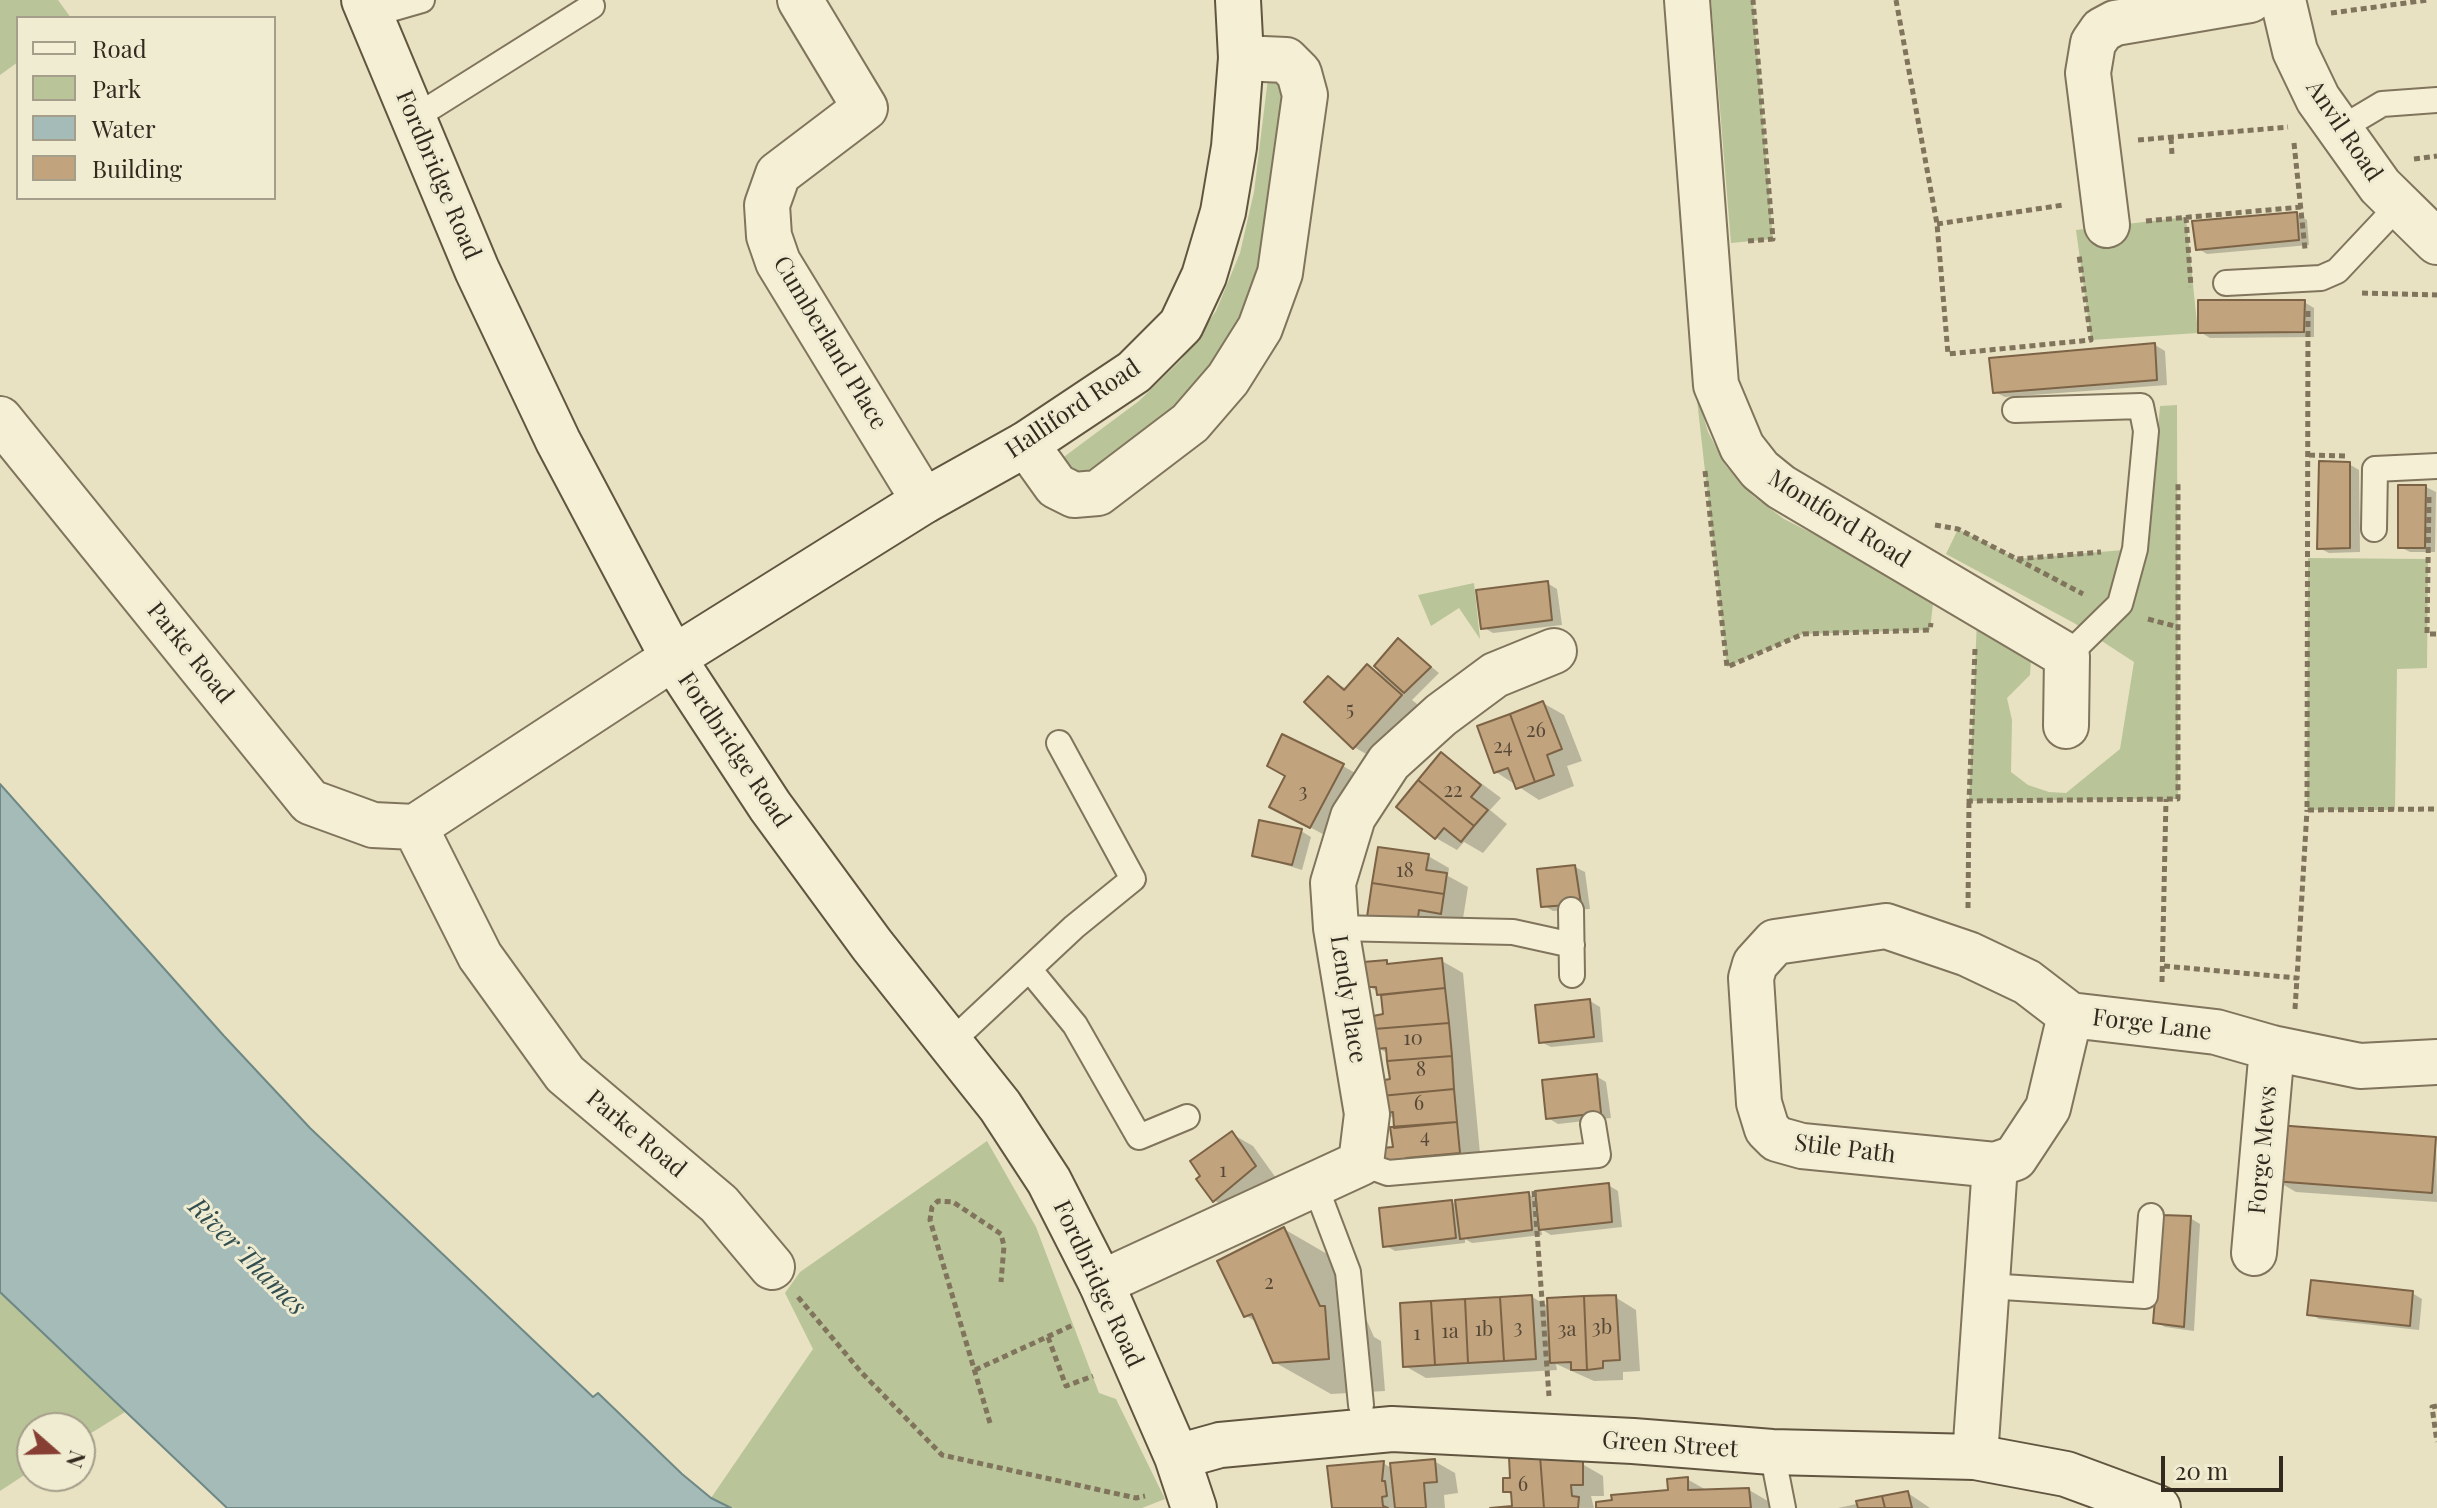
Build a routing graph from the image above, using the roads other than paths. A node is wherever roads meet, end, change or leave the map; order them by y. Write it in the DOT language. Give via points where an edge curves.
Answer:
graph roads {
  1 [pos="422,0"];
  2 [pos="800,0"];
  3 [pos="1238,0"];
  4 [pos="1687,0"];
  5 [pos="2250,0"];
  6 [pos="592,6"];
  7 [pos="367,8"];
  8 [pos="2300,8"];
  9 [pos="1241,58"];
  10 [pos="2437,100"];
  11 [pos="414,118"];
  12 [pos="2340,129"];
  13 [pos="2399,205"];
  14 [pos="2085,224"];
  15 [pos="2437,242"];
  16 [pos="2226,283"];
  17 [pos="2015,410"];
  18 [pos="0,419"];
  19 [pos="1026,444"];
  20 [pos="2437,466"];
  21 [pos="924,501"];
  22 [pos="2374,529"];
  23 [pos="1554,651"];
  24 [pos="2067,656"];
  25 [pos="673,658"];
  26 [pos="2066,726"];
  27 [pos="1059,743"];
  28 [pos="415,827"];
  29 [pos="1571,910"];
  30 [pos="1336,928"];
  31 [pos="1790,937"];
  32 [pos="1572,945"];
  33 [pos="1029,969"];
  34 [pos="1572,975"];
  35 [pos="2070,1015"];
  36 [pos="950,1043"];
  37 [pos="2272,1048"];
  38 [pos="2437,1062"];
  39 [pos="1187,1117"];
  40 [pos="1593,1124"];
  41 [pos="1361,1163"];
  42 [pos="1995,1165"];
  43 [pos="1315,1185"];
  44 [pos="2151,1216"];
  45 [pos="2254,1253"];
  46 [pos="772,1267"];
  47 [pos="1101,1283"];
  48 [pos="1987,1286"];
  49 [pos="1361,1405"];
  50 [pos="1772,1452"];
  51 [pos="1177,1457"];
  52 [pos="1975,1457"];
  53 [pos="1194,1508"];
  54 [pos="1783,1508"];
  55 [pos="2158,1508"];
  1 -- 7 [label="lane"];
  2 -- 21 [label="street, Cumberland Place" via="865,108 778,174 767,205 769,236 778,262"];
  3 -- 9 [label="street, Halliford Road"];
  4 -- 24 [label="street, Montford Road" via="1716,385 1742,447 1781,487"];
  5 -- 14 [label="street" via="2115,23 2102,30 2093,43 2088,73"];
  6 -- 11 [label="lane"];
  7 -- 11 [label="street, Fordbridge Road"];
  8 -- 12 [label="street, Anvil Road" via="2295,51 2318,99"];
  9 -- 19 [label="street, Halliford Road" via="1223,212 1204,276 1181,325 1134,372"];
  9 -- 19 [label="street" via="1286,60 1299,73 1305,95 1280,273 1260,328 1228,379 1190,423 1098,493 1074,495 1056,486"];
  10 -- 12 [label="lane" via="2382,104"];
  11 -- 25 [label="street, Fordbridge Road" via="477,270 558,441"];
  12 -- 13 [label="street, Anvil Road"];
  13 -- 15 [label="street, Anvil Road"];
  13 -- 16 [label="lane" via="2337,271 2308,286"];
  17 -- 24 [label="lane" via="2141,406 2146,431 2135,549 2120,604"];
  18 -- 28 [label="street, Parke Road" via="310,802 373,825"];
  19 -- 21 [label="street, Halliford Road"];
  20 -- 22 [label="lane" via="2375,469"];
  21 -- 25 [label="street, Halliford Road"];
  23 -- 30 [label="street, Lendy Place" via="1495,675 1389,762 1353,817 1333,883"];
  24 -- 26 [label="street"];
  25 -- 28 [label="street"];
  25 -- 36 [label="street, Fordbridge Road" via="770,806"];
  27 -- 33 [label="lane" via="1133,879"];
  28 -- 46 [label="street, Parke Road" via="480,956 565,1074 719,1204"];
  29 -- 32 [label="lane"];
  30 -- 32 [label="lane" via="1513,932"];
  30 -- 41 [label="street, Lendy Place" via="1367,1114"];
  31 -- 35 [label="street, Forge Lane" via="1886,926 1968,954 2027,982"];
  31 -- 42 [label="street, Stile Path" via="1764,953 1751,978 1759,1103 1767,1129 1777,1139 1802,1146"];
  32 -- 34 [label="lane"];
  33 -- 36 [label="lane"];
  33 -- 39 [label="lane" via="1075,1025 1139,1137"];
  35 -- 37 [label="street, Forge Lane" via="2216,1032"];
  35 -- 42 [label="street" via="2048,1108 2015,1158"];
  36 -- 47 [label="street, Fordbridge Road" via="1049,1181"];
  37 -- 38 [label="street, Forge Lane" via="2360,1066"];
  37 -- 45 [label="street, Forge Mews"];
  40 -- 41 [label="lane" via="1598,1155 1388,1173"];
  41 -- 43 [label="street"];
  42 -- 48 [label="street"];
  43 -- 47 [label="street"];
  43 -- 49 [label="lane" via="1348,1272"];
  44 -- 48 [label="lane" via="2145,1296"];
  47 -- 51 [label="street, Fordbridge Road"];
  48 -- 52 [label="street"];
  50 -- 51 [label="street, Green Street" via="1362,1430 1220,1445"];
  50 -- 52 [label="street, Green Street"];
  50 -- 54 [label="lane"];
  51 -- 53 [label="street, Fordbridge Road"];
  52 -- 55 [label="street, Green Street" via="2066,1474"];
}
